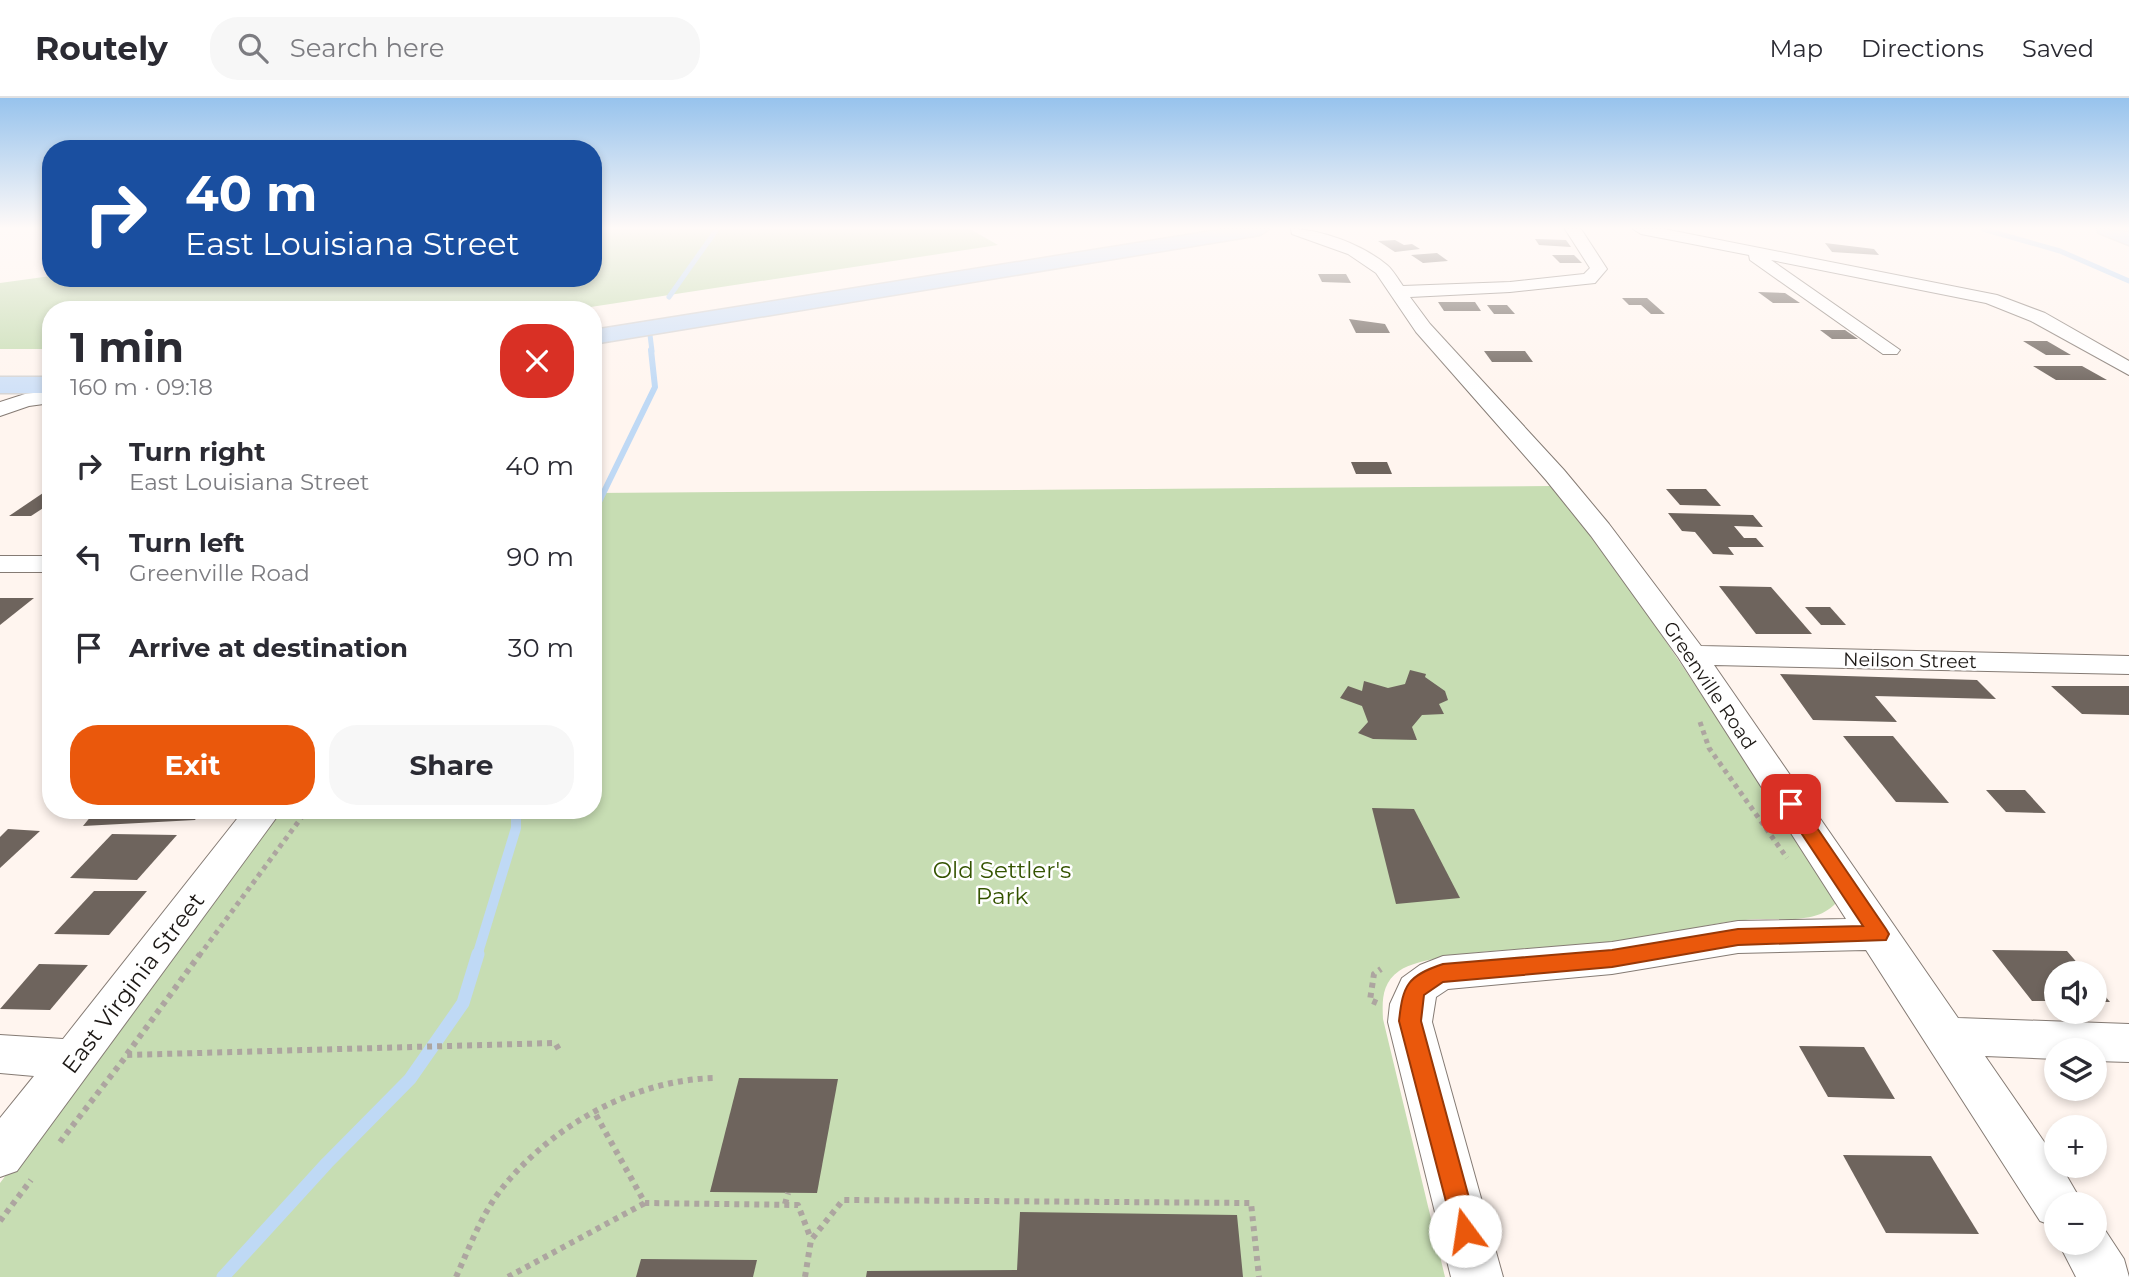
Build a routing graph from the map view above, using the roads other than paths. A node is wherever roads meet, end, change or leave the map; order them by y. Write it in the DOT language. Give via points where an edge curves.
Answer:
graph roads {
  1 [pos="807,284"];
  2 [pos="920,284"];
  3 [pos="1393,284"];
  4 [pos="1539,284"];
  5 [pos="1795,284"];
  6 [pos="1916,284"];
  7 [pos="1397,292"];
  8 [pos="602,316"];
  9 [pos="602,336"];
  10 [pos="1890,350"];
  11 [pos="2129,369"];
  12 [pos="0,385"];
  13 [pos="42,385"];
  14 [pos="42,398"];
  15 [pos="0,409"];
  16 [pos="0,564"];
  17 [pos="42,564"];
  18 [pos="1692,655"];
  19 [pos="2129,665"];
  20 [pos="257,819"];
  21 [pos="1879,934"];
  22 [pos="1947,1036"];
  23 [pos="2129,1044"];
  24 [pos="0,1054"];
  25 [pos="75,1059"];
  26 [pos="17,1166"];
  27 [pos="2050,1192"];
  28 [pos="2092,1255"];
  29 [pos="1477,1277"];
  30 [pos="2106,1277"];
  1 -- 8 [label="main road"];
  2 -- 9 [label="main road"];
  3 -- 7 [label="street, Greenville Road"];
  4 -- 7 [label="street"];
  5 -- 10 [label="street"];
  6 -- 11 [label="street" via="1991,299 2038,317"];
  7 -- 18 [label="street, Greenville Road" via="1423,328 1569,491"];
  12 -- 13 [label="main road"];
  14 -- 15 [label="street"];
  16 -- 17 [label="street"];
  18 -- 19 [label="street, Neilson Street"];
  18 -- 21 [label="street, Greenville Road"];
  20 -- 25 [label="street, East Virginia Street"];
  21 -- 22 [label="street, Greenville Road"];
  21 -- 29 [label="street" via="1738,937 1612,958 1428,978 1413,992 1410,1021"];
  22 -- 23 [label="street"];
  22 -- 27 [label="street, Greenville Road"];
  24 -- 25 [label="street"];
  25 -- 26 [label="street, East Virginia Street"];
  28 -- 30 [label="street"];
}
